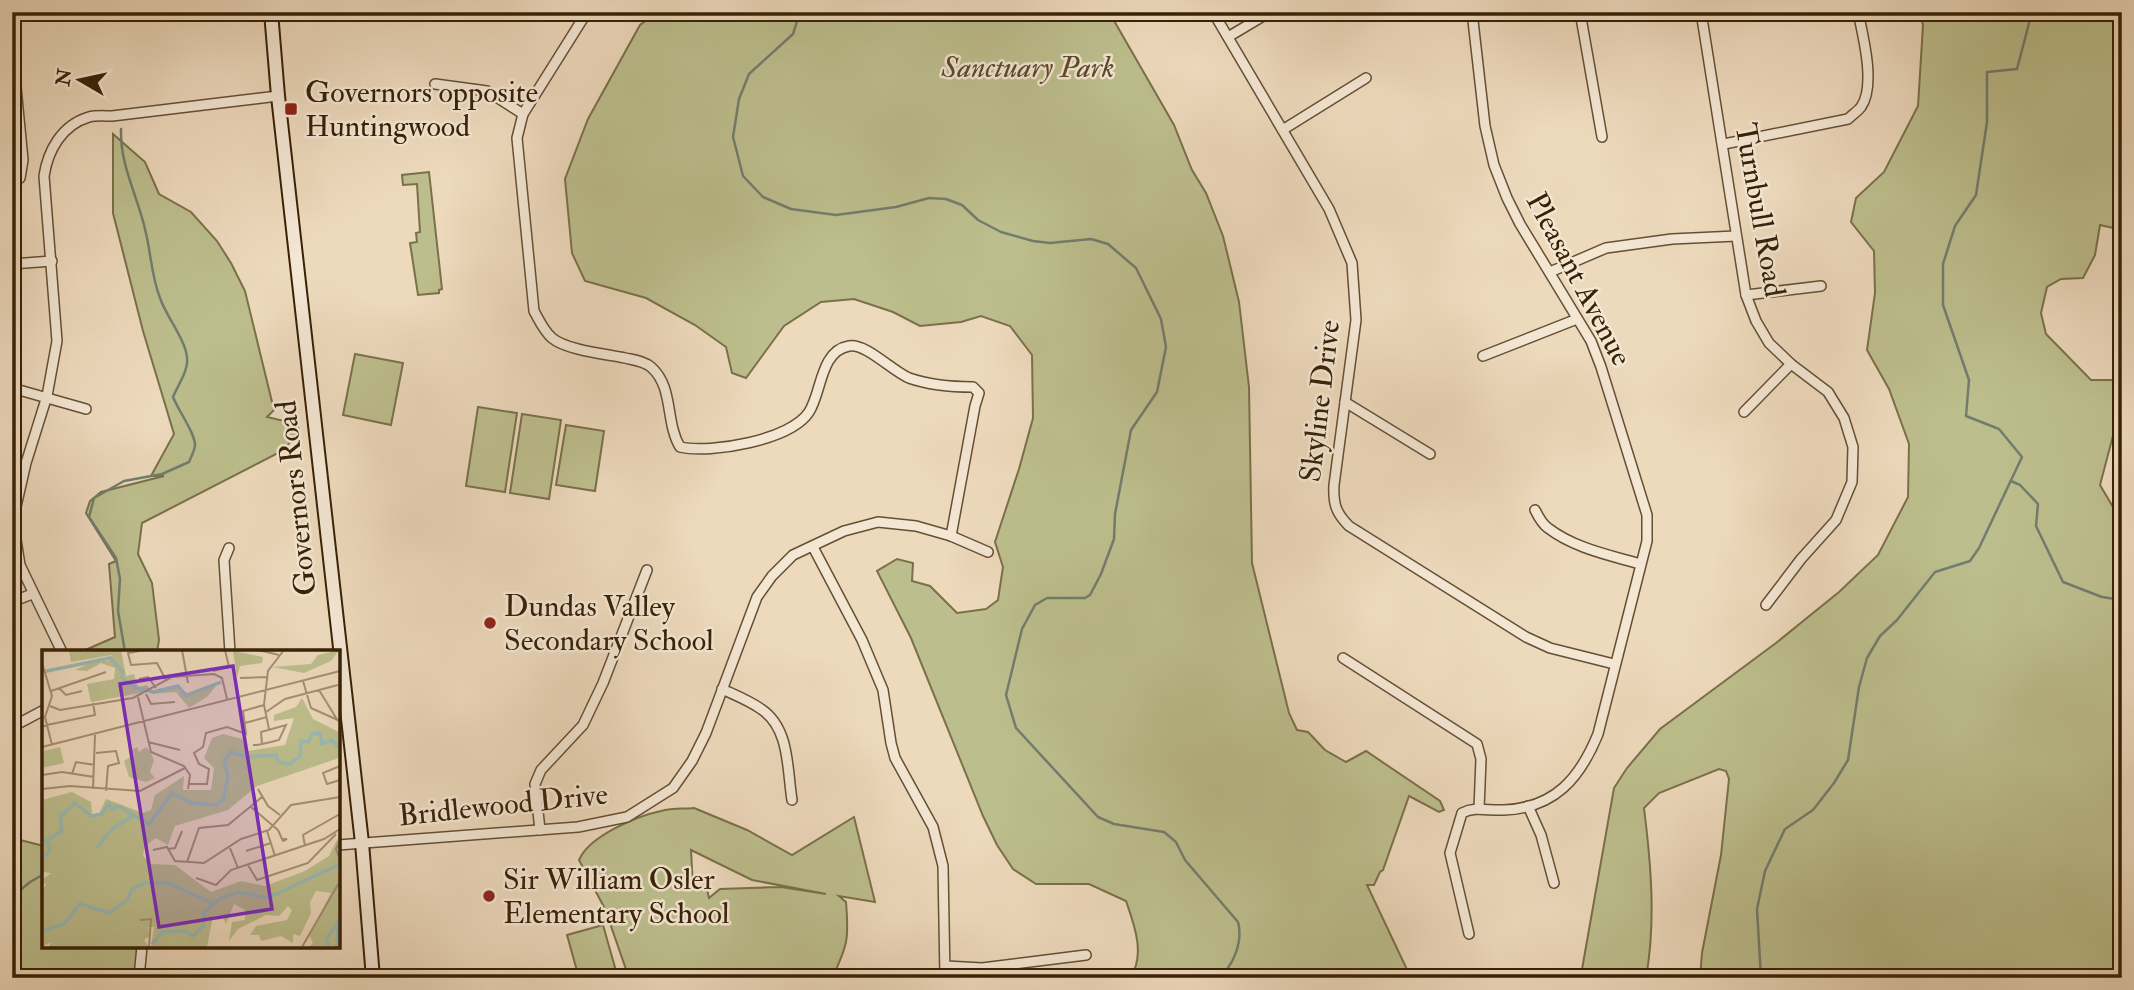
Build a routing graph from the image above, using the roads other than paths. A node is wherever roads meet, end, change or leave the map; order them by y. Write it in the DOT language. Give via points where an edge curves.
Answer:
graph roads {
  1 [pos="271,12"];
  2 [pos="587,12"];
  3 [pos="1213,12"];
  4 [pos="1270,12"];
  5 [pos="1472,12"];
  6 [pos="1580,12"];
  7 [pos="1701,12"];
  8 [pos="1858,12"];
  9 [pos="1228,37"];
  10 [pos="12,46"];
  11 [pos="1366,78"];
  12 [pos="435,84"];
  13 [pos="278,96"];
  14 [pos="523,114"];
  15 [pos="1284,129"];
  16 [pos="1602,137"];
  17 [pos="1724,144"];
  18 [pos="20,178"];
  19 [pos="1736,236"];
  20 [pos="52,261"];
  21 [pos="12,264"];
  22 [pos="1550,272"];
  23 [pos="1821,286"];
  24 [pos="1746,295"];
  25 [pos="1577,319"];
  26 [pos="1483,356"];
  27 [pos="1791,364"];
  28 [pos="12,388"];
  29 [pos="47,397"];
  30 [pos="1345,402"];
  31 [pos="86,409"];
  32 [pos="1744,412"];
  33 [pos="1430,454"];
  34 [pos="1535,510"];
  35 [pos="14,511"];
  36 [pos="951,537"];
  37 [pos="813,547"];
  38 [pos="229,548"];
  39 [pos="988,552"];
  40 [pos="1640,564"];
  41 [pos="646,570"];
  42 [pos="33,594"];
  43 [pos="12,602"];
  44 [pos="1766,605"];
  45 [pos="61,650"];
  46 [pos="230,650"];
  47 [pos="1343,657"];
  48 [pos="1614,664"];
  49 [pos="722,689"];
  50 [pos="42,711"];
  51 [pos="12,726"];
  52 [pos="792,800"];
  53 [pos="1528,806"];
  54 [pos="1475,809"];
  55 [pos="540,830"];
  56 [pos="362,843"];
  57 [pos="340,845"];
  58 [pos="1554,883"];
  59 [pos="1469,933"];
  60 [pos="142,948"];
  61 [pos="1086,954"];
  62 [pos="946,965"];
  63 [pos="139,978"];
  64 [pos="373,978"];
  65 [pos="945,978"];
  1 -- 13 [label="main road, Governors Road"];
  2 -- 14 [label="street"];
  3 -- 9 [label="street, Skyline Drive"];
  4 -- 9 [label="street"];
  5 -- 22 [label="street, Pleasant Avenue" via="1494,165 1507,198"];
  6 -- 16 [label="street"];
  7 -- 17 [label="street, Turnbull Road"];
  8 -- 17 [label="street" via="1866,55 1862,106 1848,119"];
  9 -- 15 [label="street, Skyline Drive"];
  10 -- 18 [label="street" via="23,160"];
  11 -- 15 [label="street"];
  12 -- 14 [label="street" via="487,91"];
  13 -- 20 [label="street" via="91,116 77,123 57,139 47,156 44,176"];
  13 -- 56 [label="main road, Governors Road"];
  14 -- 36 [label="street" via="518,160 534,311 552,338 650,366 664,384 674,437 680,447 694,451 758,440 793,427 811,410 835,351 850,345 912,379 973,387 979,393"];
  15 -- 30 [label="street, Skyline Drive" via="1329,209 1352,263 1356,320"];
  17 -- 19 [label="street, Turnbull Road"];
  19 -- 22 [label="street" via="1619,245"];
  19 -- 24 [label="street, Turnbull Road"];
  20 -- 21 [label="street"];
  20 -- 29 [label="street" via="57,341"];
  22 -- 25 [label="street, Pleasant Avenue"];
  23 -- 24 [label="street"];
  24 -- 27 [label="street, Turnbull Road" via="1769,343"];
  25 -- 26 [label="street"];
  25 -- 40 [label="street, Pleasant Avenue" via="1591,341 1613,399 1647,514 1647,541"];
  27 -- 32 [label="street"];
  27 -- 44 [label="street, Turnbull Road" via="1828,392 1844,418 1853,447 1852,482 1836,520"];
  28 -- 29 [label="street"];
  29 -- 31 [label="street"];
  29 -- 35 [label="street"];
  30 -- 33 [label="street"];
  30 -- 48 [label="street, Skyline Drive" via="1333,503 1349,526 1526,637"];
  34 -- 40 [label="street" via="1546,527 1567,539"];
  35 -- 42 [label="street" via="20,565"];
  36 -- 37 [label="street, Bridlewood Drive" via="916,526 878,522 844,531"];
  36 -- 39 [label="street, Bridlewood Drive"];
  37 -- 49 [label="street, Bridlewood Drive" via="793,555 757,597"];
  37 -- 62 [label="street" via="862,640 883,690 895,758 933,827 943,866"];
  38 -- 46 [label="street" via="225,560"];
  40 -- 48 [label="street, Pleasant Avenue"];
  41 -- 55 [label="street" via="583,724 541,769 535,784"];
  42 -- 43 [label="street"];
  42 -- 45 [label="street"];
  47 -- 54 [label="street" via="1477,744 1482,759"];
  48 -- 53 [label="street, Pleasant Avenue" via="1588,760 1564,788"];
  49 -- 52 [label="street" via="760,708 782,732"];
  49 -- 55 [label="street, Bridlewood Drive" via="706,733 673,788 628,817"];
  50 -- 51 [label="street"];
  53 -- 54 [label="street, Pleasant Avenue" via="1502,811"];
  53 -- 58 [label="street"];
  54 -- 59 [label="street" via="1462,813 1450,853"];
  55 -- 56 [label="street, Bridlewood Drive"];
  56 -- 57 [label="street, Bridlewood Drive"];
  56 -- 64 [label="main road, Governors Road"];
  60 -- 63 [label="street"];
  61 -- 62 [label="street" via="982,968"];
  62 -- 65 [label="street"];
}
